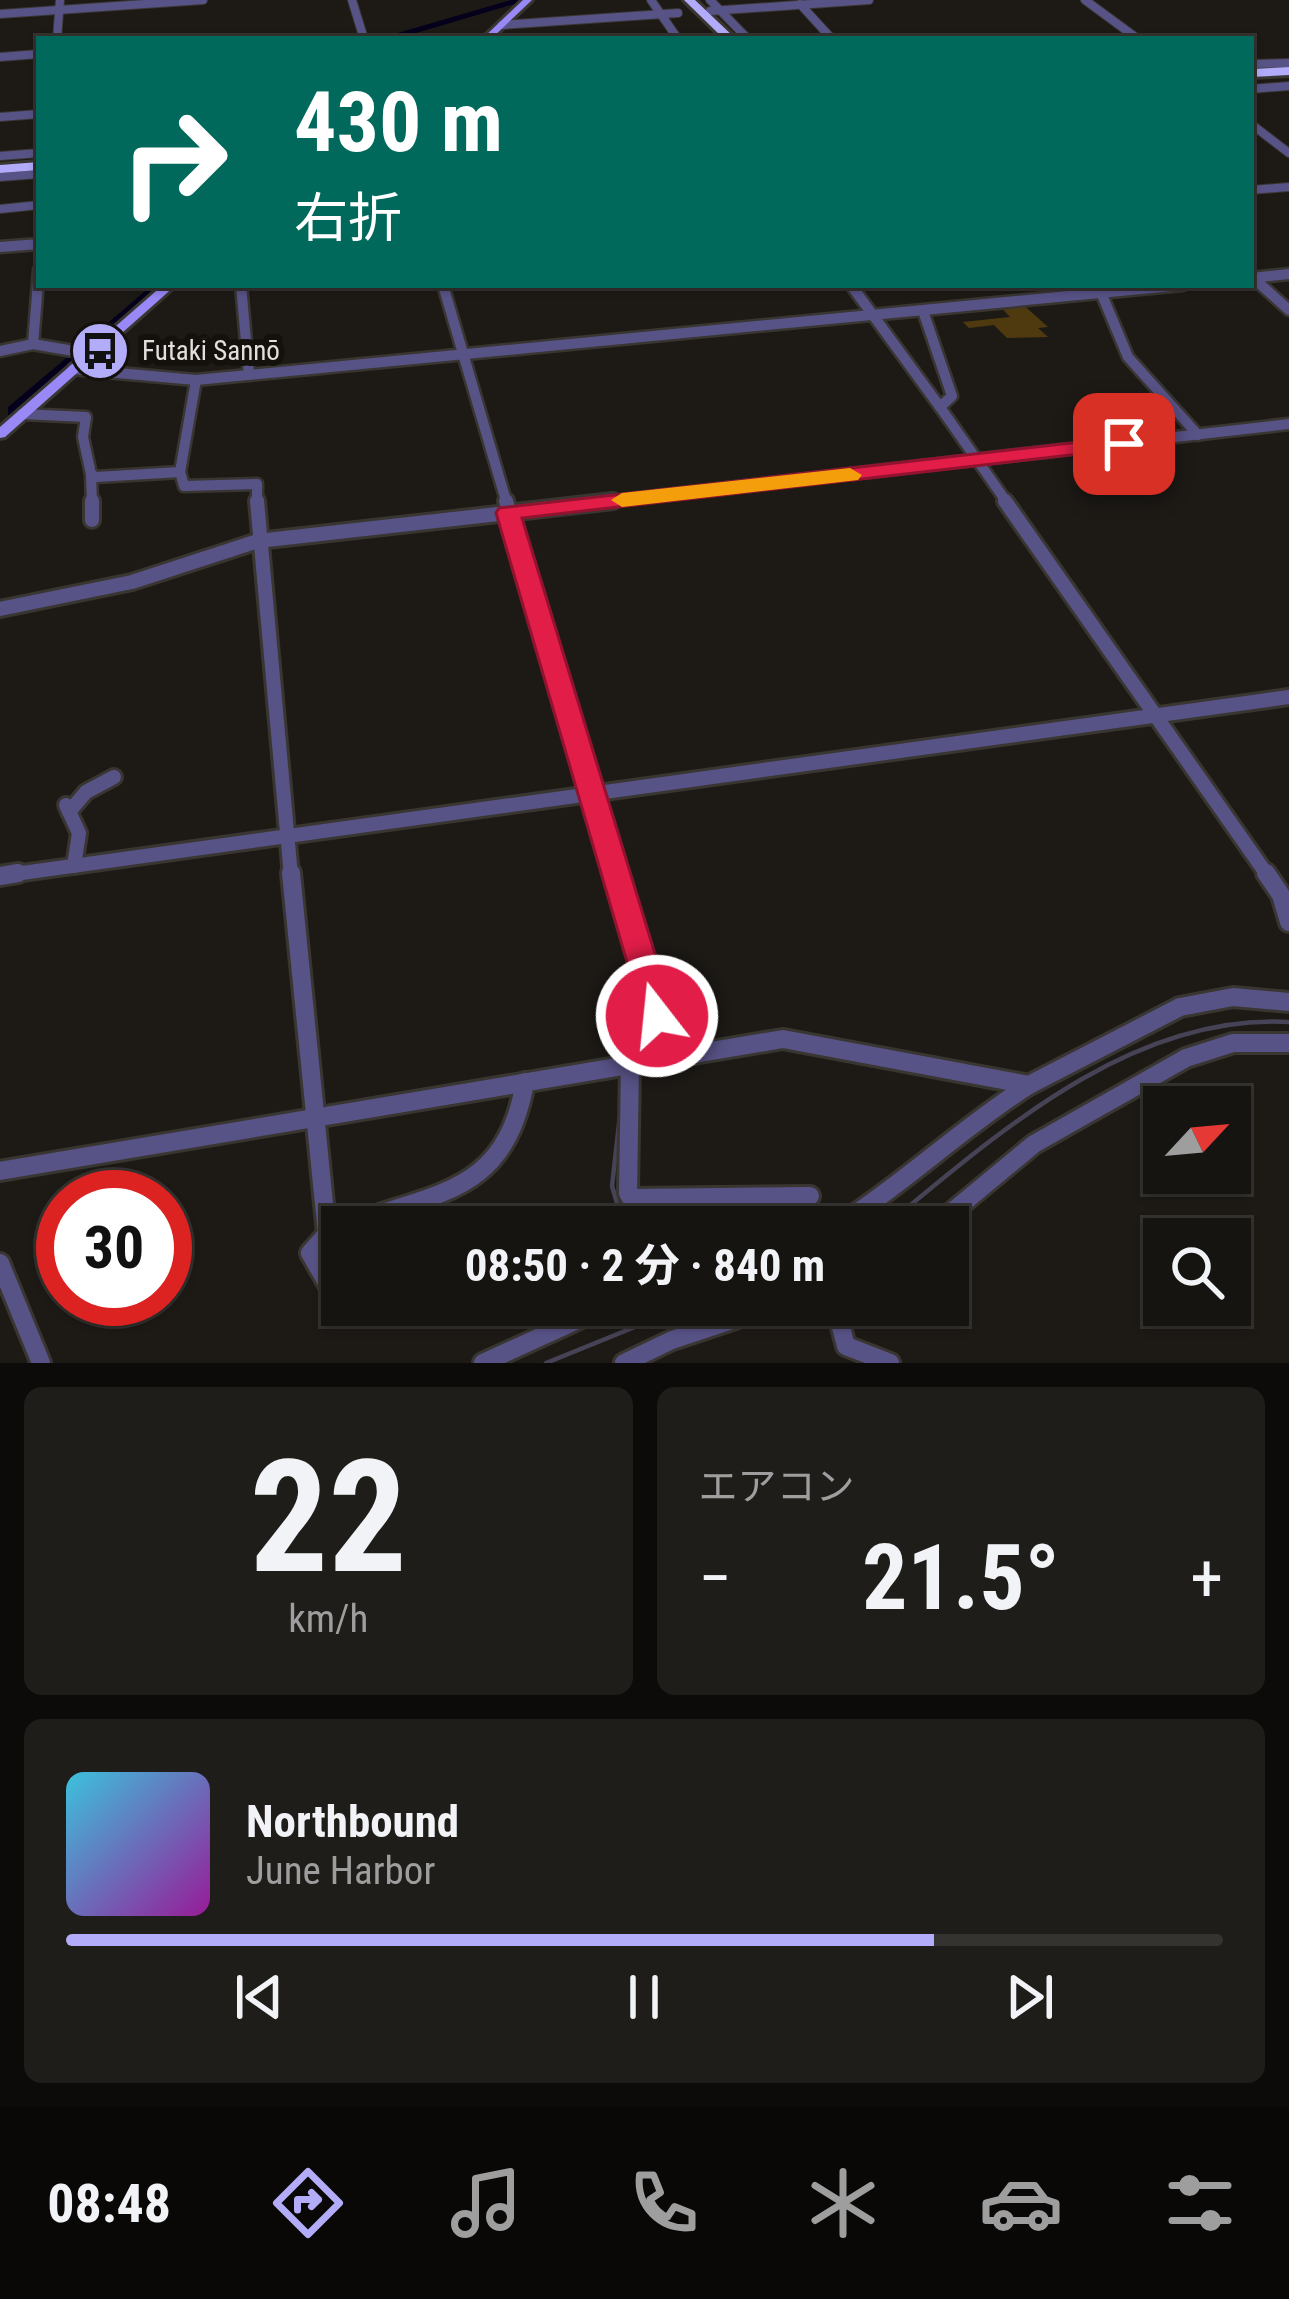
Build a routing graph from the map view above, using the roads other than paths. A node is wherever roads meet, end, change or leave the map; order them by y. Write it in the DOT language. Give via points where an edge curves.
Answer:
graph roads {
  1 [pos="203,0"];
  2 [pos="352,0"];
  3 [pos="528,0"];
  4 [pos="651,0"];
  5 [pos="869,0"];
  6 [pos="1085,0"];
  7 [pos="798,2"];
  8 [pos="60,5"];
  9 [pos="695,5"];
  10 [pos="661,14"];
  11 [pos="0,17"];
  12 [pos="515,24"];
  13 [pos="502,25"];
  14 [pos="57,36"];
  15 [pos="363,36"];
  16 [pos="489,36"];
  17 [pos="521,36"];
  18 [pos="676,36"];
  19 [pos="716,36"];
  20 [pos="716,36"];
  21 [pos="743,36"];
  22 [pos="829,36"];
  23 [pos="1134,36"];
  24 [pos="36,54"];
  25 [pos="0,57"];
  26 [pos="1289,70"];
  27 [pos="1254,71"];
  28 [pos="1289,86"];
  29 [pos="1254,88"];
  30 [pos="36,114"];
  31 [pos="0,117"];
  32 [pos="1254,126"];
  33 [pos="1289,153"];
  34 [pos="36,164"];
  35 [pos="0,167"];
  36 [pos="1289,187"];
  37 [pos="1254,190"];
  38 [pos="36,206"];
  39 [pos="0,209"];
  40 [pos="36,244"];
  41 [pos="0,247"];
  42 [pos="1289,274"];
  43 [pos="1254,277"];
  44 [pos="1254,279"];
  45 [pos="38,288"];
  46 [pos="167,288"];
  47 [pos="241,288"];
  48 [pos="443,288"];
  49 [pos="853,288"];
  50 [pos="1100,289"];
  51 [pos="1289,310"];
  52 [pos="923,311"];
  53 [pos="874,316"];
  54 [pos="33,344"];
  55 [pos="0,351"];
  56 [pos="91,354"];
  57 [pos="464,355"];
  58 [pos="73,369"];
  59 [pos="249,375"];
  60 [pos="196,380"];
  61 [pos="940,407"];
  62 [pos="22,414"];
  63 [pos="1289,424"];
  64 [pos="0,434"];
  65 [pos="1198,435"];
  66 [pos="978,461"];
  67 [pos="180,472"];
  68 [pos="91,474"];
  69 [pos="508,513"];
  70 [pos="92,520"];
  71 [pos="258,541"];
  72 [pos="0,609"];
  73 [pos="1289,697"];
  74 [pos="1156,716"];
  75 [pos="115,777"];
  76 [pos="592,794"];
  77 [pos="288,837"];
  78 [pos="74,866"];
  79 [pos="0,876"];
  80 [pos="1289,922"];
  81 [pos="1289,1001"];
  82 [pos="1289,1042"];
  83 [pos="670,1059"];
  84 [pos="630,1065"];
  85 [pos="525,1082"];
  86 [pos="1029,1085"];
  87 [pos="313,1116"];
  88 [pos="0,1171"];
  89 [pos="810,1196"];
  90 [pos="631,1198"];
  91 [pos="323,1206"];
  92 [pos="388,1206"];
  93 [pos="636,1206"];
  94 [pos="869,1206"];
  95 [pos="959,1206"];
  96 [pos="321,1240"];
  97 [pos="0,1263"];
  98 [pos="321,1272"];
  99 [pos="564,1326"];
  100 [pos="714,1326"];
  101 [pos="841,1326"];
  102 [pos="41,1363"];
  103 [pos="483,1363"];
  104 [pos="624,1363"];
  105 [pos="890,1363"];
  1 -- 8 [label="street"];
  2 -- 15 [label="street"];
  3 -- 13 [label="main road"];
  4 -- 10 [label="street"];
  5 -- 7 [label="street"];
  6 -- 23 [label="street"];
  7 -- 9 [label="street"];
  7 -- 22 [label="street"];
  8 -- 11 [label="street"];
  8 -- 14 [label="street"];
  9 -- 10 [label="street"];
  9 -- 19 [label="highway"];
  9 -- 20 [label="highway"];
  9 -- 21 [label="street"];
  10 -- 12 [label="street"];
  10 -- 18 [label="street"];
  12 -- 13 [label="street"];
  12 -- 17 [label="street"];
  13 -- 16 [label="main road"];
  24 -- 25 [label="street"];
  26 -- 27 [label="highway"];
  28 -- 29 [label="street"];
  30 -- 31 [label="street"];
  32 -- 33 [label="street"];
  34 -- 35 [label="highway"];
  36 -- 37 [label="street"];
  38 -- 39 [label="street"];
  40 -- 41 [label="street"];
  42 -- 43 [label="street"];
  44 -- 51 [label="street"];
  45 -- 54 [label="street"];
  46 -- 56 [label="main road"];
  47 -- 59 [label="street"];
  48 -- 57 [label="street"];
  49 -- 53 [label="street"];
  50 -- 52 [label="street"];
  50 -- 65 [label="street" via="1117,333 1166,409"];
  52 -- 53 [label="street"];
  52 -- 61 [label="street" via="952,396"];
  53 -- 57 [label="street"];
  53 -- 61 [label="street"];
  54 -- 55 [label="street"];
  54 -- 56 [label="street"];
  56 -- 58 [label="main road"];
  57 -- 59 [label="street"];
  57 -- 69 [label="street"];
  58 -- 60 [label="street"];
  58 -- 62 [label="main road"];
  59 -- 60 [label="street"];
  60 -- 67 [label="street"];
  61 -- 66 [label="street"];
  62 -- 64 [label="main road"];
  62 -- 68 [label="street" via="86,417"];
  63 -- 65 [label="street"];
  65 -- 66 [label="street"];
  66 -- 69 [label="street"];
  66 -- 74 [label="street"];
  67 -- 68 [label="street"];
  67 -- 71 [label="street" via="184,486 257,484"];
  68 -- 70 [label="street"];
  69 -- 71 [label="street"];
  69 -- 76 [label="street"];
  71 -- 72 [label="street" via="132,582"];
  71 -- 77 [label="street"];
  73 -- 74 [label="street"];
  74 -- 76 [label="street"];
  74 -- 80 [label="street" via="1281,895"];
  75 -- 78 [label="street" via="67,808 80,833"];
  76 -- 77 [label="street"];
  76 -- 83 [label="street"];
  77 -- 78 [label="street"];
  77 -- 87 [label="street"];
  78 -- 79 [label="street"];
  81 -- 86 [label="street" via="1233,997 1180,1007"];
  82 -- 95 [label="street" via="1233,1043 1186,1058 1034,1144"];
  83 -- 84 [label="street"];
  83 -- 86 [label="street" via="783,1039"];
  84 -- 85 [label="street"];
  84 -- 90 [label="street"];
  85 -- 87 [label="street"];
  85 -- 92 [label="street" via="516,1136 477,1179"];
  86 -- 94 [label="street"];
  87 -- 88 [label="street"];
  87 -- 91 [label="street"];
  89 -- 90 [label="street"];
  90 -- 93 [label="street"];
  96 -- 98 [label="street" via="310,1253"];
  97 -- 102 [label="street"];
  99 -- 103 [label="street"];
  100 -- 104 [label="street"];
  101 -- 105 [label="street" via="846,1346"];
}
